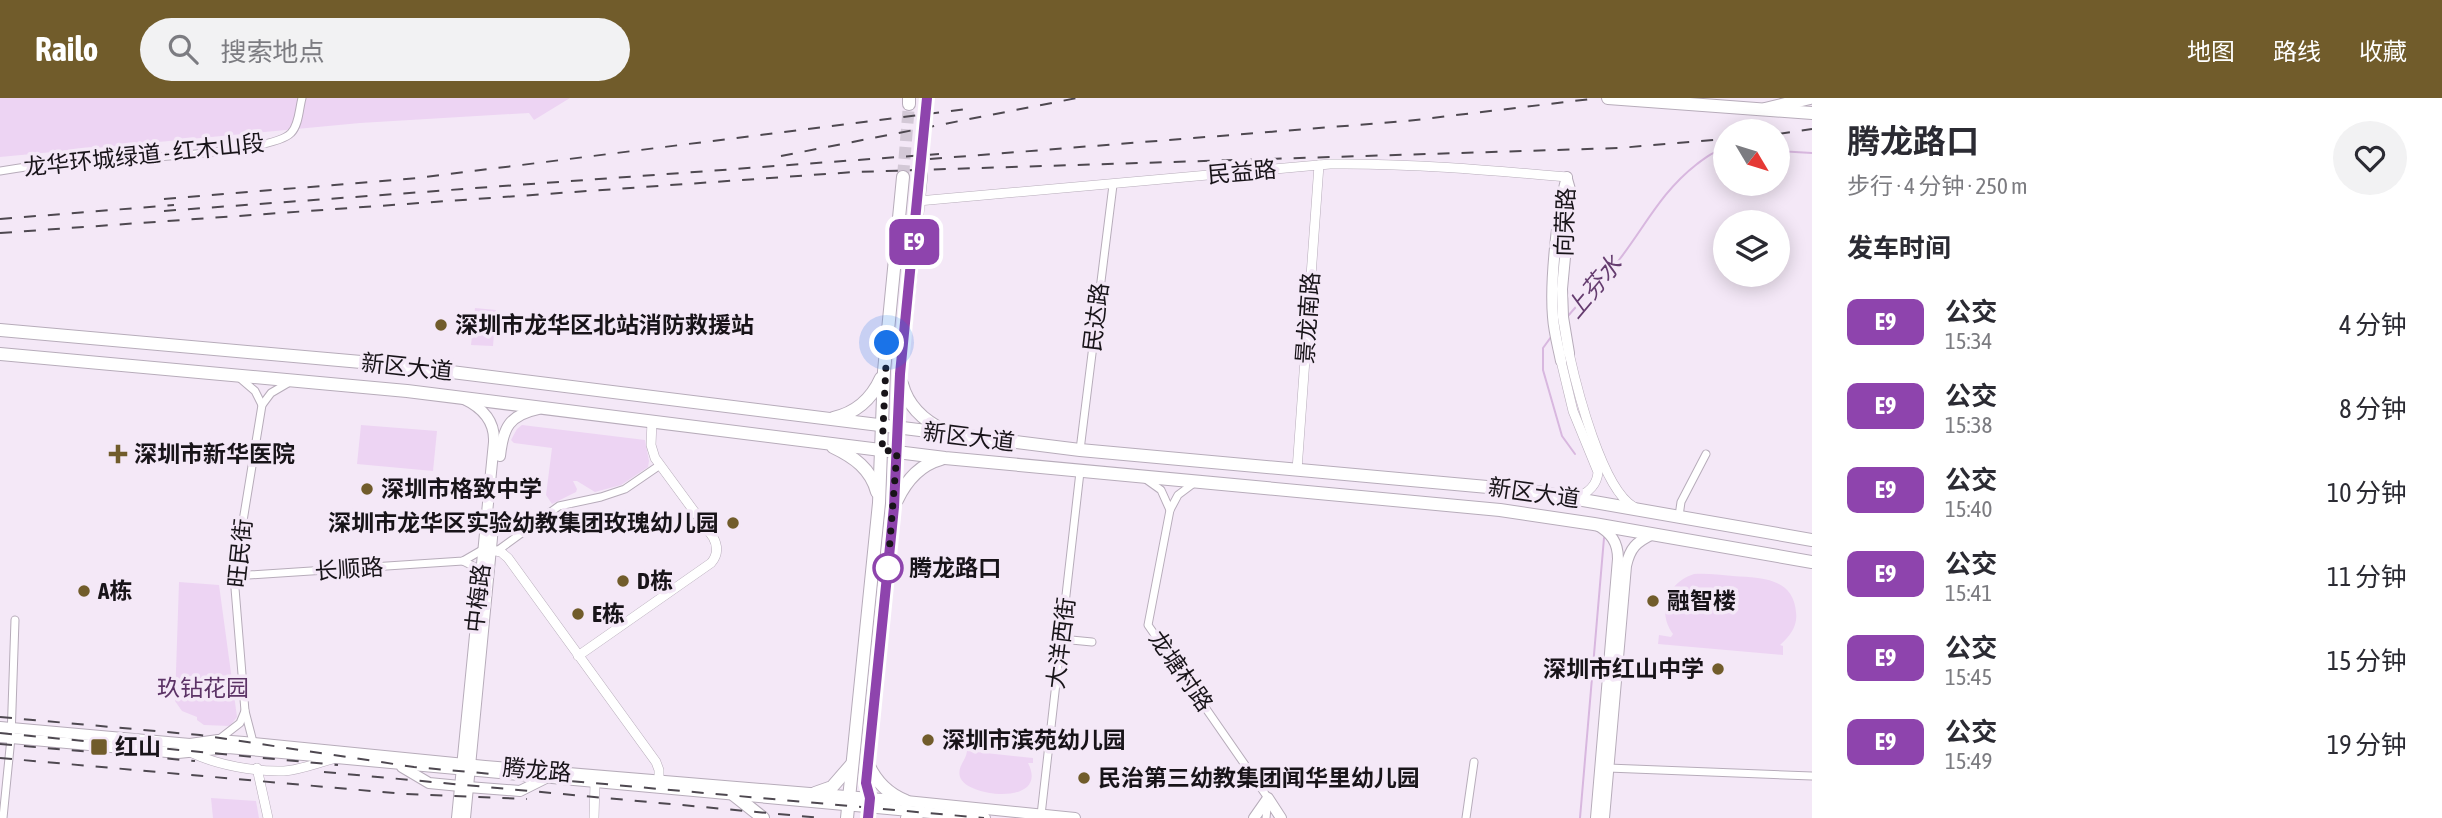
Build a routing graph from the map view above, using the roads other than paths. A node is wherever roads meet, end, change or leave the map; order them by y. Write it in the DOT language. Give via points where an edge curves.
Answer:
graph roads {
  1 [pos="302,98"];
  2 [pos="1608,98"];
  3 [pos="1810,98"];
  4 [pos="1765,110"];
  5 [pos="1812,113"];
  6 [pos="1319,165"];
  7 [pos="0,171"];
  8 [pos="921,175"];
  9 [pos="903,177"];
  10 [pos="1567,177"];
  11 [pos="1112,185"];
  12 [pos="918,201"];
  13 [pos="0,330"];
  14 [pos="0,354"];
  15 [pos="1565,357"];
  16 [pos="884,371"];
  17 [pos="900,374"];
  18 [pos="236,376"];
  19 [pos="292,381"];
  20 [pos="458,397"];
  21 [pos="262,405"];
  22 [pos="545,408"];
  23 [pos="825,420"];
  24 [pos="652,421"];
  25 [pos="881,426"];
  26 [pos="897,429"];
  27 [pos="958,436"];
  28 [pos="822,443"];
  29 [pos="882,450"];
  30 [pos="1080,450"];
  31 [pos="897,452"];
  32 [pos="1706,454"];
  33 [pos="949,458"];
  34 [pos="660,465"];
  35 [pos="1297,470"];
  36 [pos="1080,472"];
  37 [pos="1140,477"];
  38 [pos="1195,483"];
  39 [pos="1575,498"];
  40 [pos="879,503"];
  41 [pos="894,507"];
  42 [pos="1636,508"];
  43 [pos="1170,510"];
  44 [pos="1679,516"];
  45 [pos="1594,524"];
  46 [pos="1654,534"];
  47 [pos="1812,540"];
  48 [pos="490,550"];
  49 [pos="463,561"];
  50 [pos="1812,562"];
  51 [pos="480,574"];
  52 [pos="234,576"];
  53 [pos="15,620"];
  54 [pos="1061,639"];
  55 [pos="1092,642"];
  56 [pos="578,656"];
  57 [pos="245,711"];
  58 [pos="6,733"];
  59 [pos="218,740"];
  60 [pos="253,742"];
  61 [pos="192,753"];
  62 [pos="335,759"];
  63 [pos="853,760"];
  64 [pos="1474,762"];
  65 [pos="868,764"];
  66 [pos="400,765"];
  67 [pos="257,768"];
  68 [pos="466,768"];
  69 [pos="1608,768"];
  70 [pos="543,775"];
  71 [pos="1812,776"];
  72 [pos="659,780"];
  73 [pos="595,783"];
  74 [pos="464,787"];
  75 [pos="815,793"];
  76 [pos="734,795"];
  77 [pos="1268,798"];
  78 [pos="906,801"];
  79 [pos="848,807"];
  80 [pos="869,808"];
  81 [pos="920,812"];
  82 [pos="1041,815"];
  83 [pos="594,817"];
  84 [pos="3,818"];
  85 [pos="268,818"];
  86 [pos="457,818"];
  87 [pos="466,818"];
  88 [pos="763,818"];
  89 [pos="907,818"];
  90 [pos="985,818"];
  91 [pos="1075,818"];
  92 [pos="1254,818"];
  93 [pos="1266,818"];
  94 [pos="1281,818"];
  95 [pos="1466,818"];
  96 [pos="1595,818"];
  97 [pos="1604,818"];
  1 -- 7 [label="street, 龙华环城绿道 - 红木山段" via="291,134 270,143"];
  2 -- 4 [label="main road"];
  3 -- 4 [label="main road"];
  4 -- 5 [label="main road"];
  6 -- 10 [label="street, 民益路" via="1394,163"];
  6 -- 11 [label="street, 民益路"];
  6 -- 35 [label="street, 景龙南路"];
  8 -- 12 [label="main road"];
  9 -- 16 [label="main road"];
  10 -- 15 [label="main road, 向荣路" via="1571,193 1563,277"];
  10 -- 15 [label="main road, 向荣路" via="1552,292 1553,319"];
  11 -- 12 [label="street, 民益路"];
  11 -- 30 [label="street, 民达路"];
  12 -- 17 [label="main road"];
  13 -- 23 [label="main road, 新区大道" via="395,365"];
  14 -- 18 [label="main road, 新区大道"];
  15 -- 39 [label="street, 向荣路" via="1573,411 1598,472 1594,486"];
  15 -- 42 [label="street, 向荣路" via="1606,467 1620,496"];
  16 -- 23 [label="main road" via="866,401"];
  16 -- 25 [label="main road"];
  17 -- 26 [label="main road"];
  17 -- 27 [label="main road" via="905,395 917,412"];
  18 -- 19 [label="main road, 新区大道"];
  18 -- 21 [label="street" via="250,385"];
  19 -- 20 [label="main road, 新区大道"];
  19 -- 21 [label="street" via="271,393"];
  20 -- 22 [label="main road, 新区大道"];
  20 -- 48 [label="main road, 中梅路" via="483,411 494,430"];
  21 -- 52 [label="street, 旺民街"];
  22 -- 24 [label="main road, 新区大道"];
  22 -- 48 [label="main road, 中梅路" via="519,414 503,438"];
  23 -- 25 [label="main road, 新区大道"];
  24 -- 28 [label="main road, 新区大道"];
  24 -- 34 [label="street" via="651,445"];
  25 -- 26 [label="main road, 新区大道"];
  25 -- 29 [label="main road"];
  26 -- 27 [label="main road, 新区大道"];
  26 -- 31 [label="main road"];
  27 -- 30 [label="main road, 新区大道"];
  28 -- 29 [label="main road, 新区大道"];
  28 -- 40 [label="main road" via="866,469"];
  29 -- 31 [label="main road, 新区大道"];
  29 -- 40 [label="main road"];
  30 -- 35 [label="main road, 新区大道"];
  31 -- 33 [label="main road, 新区大道"];
  31 -- 41 [label="main road"];
  32 -- 44 [label="street" via="1681,502"];
  33 -- 36 [label="main road, 新区大道"];
  33 -- 41 [label="main road" via="916,472"];
  34 -- 48 [label="street" via="625,489 559,506"];
  34 -- 56 [label="street" via="713,537 716,556"];
  35 -- 39 [label="main road, 新区大道"];
  36 -- 37 [label="main road, 新区大道"];
  36 -- 54 [label="street, 大洋西街"];
  37 -- 38 [label="main road, 新区大道"];
  37 -- 43 [label="street" via="1158,486"];
  38 -- 43 [label="street" via="1178,495"];
  38 -- 45 [label="main road, 新区大道" via="1465,506"];
  39 -- 42 [label="main road, 新区大道"];
  40 -- 63 [label="main road"];
  41 -- 65 [label="main road"];
  42 -- 44 [label="main road, 新区大道"];
  43 -- 77 [label="street, 龙塘村路" via="1148,625"];
  44 -- 47 [label="main road, 新区大道"];
  45 -- 46 [label="main road, 新区大道"];
  45 -- 96 [label="main road" via="1613,537 1618,559"];
  46 -- 50 [label="main road, 新区大道"];
  46 -- 69 [label="main road" via="1632,547 1626,566"];
  48 -- 49 [label="street"];
  48 -- 51 [label="main road, 中梅路"];
  48 -- 56 [label="street" via="508,558"];
  48 -- 68 [label="main road, 中梅路"];
  49 -- 51 [label="street"];
  49 -- 52 [label="street, 长顺路"];
  51 -- 68 [label="main road, 中梅路"];
  52 -- 57 [label="street, 旺民街"];
  53 -- 58 [label="street"];
  54 -- 55 [label="street"];
  54 -- 82 [label="street, 大洋西街"];
  56 -- 72 [label="street" via="656,762"];
  57 -- 59 [label="street" via="240,723"];
  57 -- 60 [label="street, 旺民街"];
  58 -- 59 [label="main road, 腾龙路" via="190,744"];
  58 -- 61 [label="main road, 腾龙路"];
  58 -- 84 [label="street"];
  59 -- 60 [label="main road, 腾龙路"];
  60 -- 68 [label="main road, 腾龙路"];
  61 -- 62 [label="main road, 腾龙路" via="228,748"];
  61 -- 67 [label="street" via="221,765"];
  62 -- 66 [label="main road, 腾龙路"];
  62 -- 67 [label="street" via="284,771"];
  63 -- 75 [label="main road" via="832,787"];
  63 -- 79 [label="main road"];
  64 -- 95 [label="street"];
  65 -- 78 [label="main road" via="883,787"];
  65 -- 80 [label="main road"];
  66 -- 68 [label="main road, 腾龙路"];
  66 -- 74 [label="main road" via="429,783"];
  67 -- 85 [label="street"];
  68 -- 70 [label="main road, 腾龙路"];
  68 -- 74 [label="main road, 中梅路"];
  69 -- 71 [label="street"];
  69 -- 97 [label="main road"];
  70 -- 72 [label="main road, 腾龙路"];
  70 -- 73 [label="main road, 腾龙路"];
  70 -- 74 [label="main road" via="520,791"];
  72 -- 75 [label="main road, 腾龙路"];
  73 -- 76 [label="main road, 腾龙路"];
  73 -- 83 [label="street"];
  74 -- 86 [label="main road, 中梅路"];
  74 -- 87 [label="main road, 中梅路"];
  75 -- 79 [label="main road, 腾龙路"];
  76 -- 79 [label="main road, 腾龙路"];
  76 -- 88 [label="main road"];
  77 -- 92 [label="main road"];
  77 -- 93 [label="street"];
  77 -- 94 [label="main road"];
  78 -- 80 [label="main road, 腾龙路"];
  78 -- 82 [label="main road, 腾龙路"];
  79 -- 80 [label="main road, 腾龙路"];
  80 -- 81 [label="main road, 腾龙路"];
  81 -- 89 [label="main road"];
  81 -- 90 [label="main road, 腾龙路"];
  82 -- 91 [label="main road, 腾龙路"];
}
